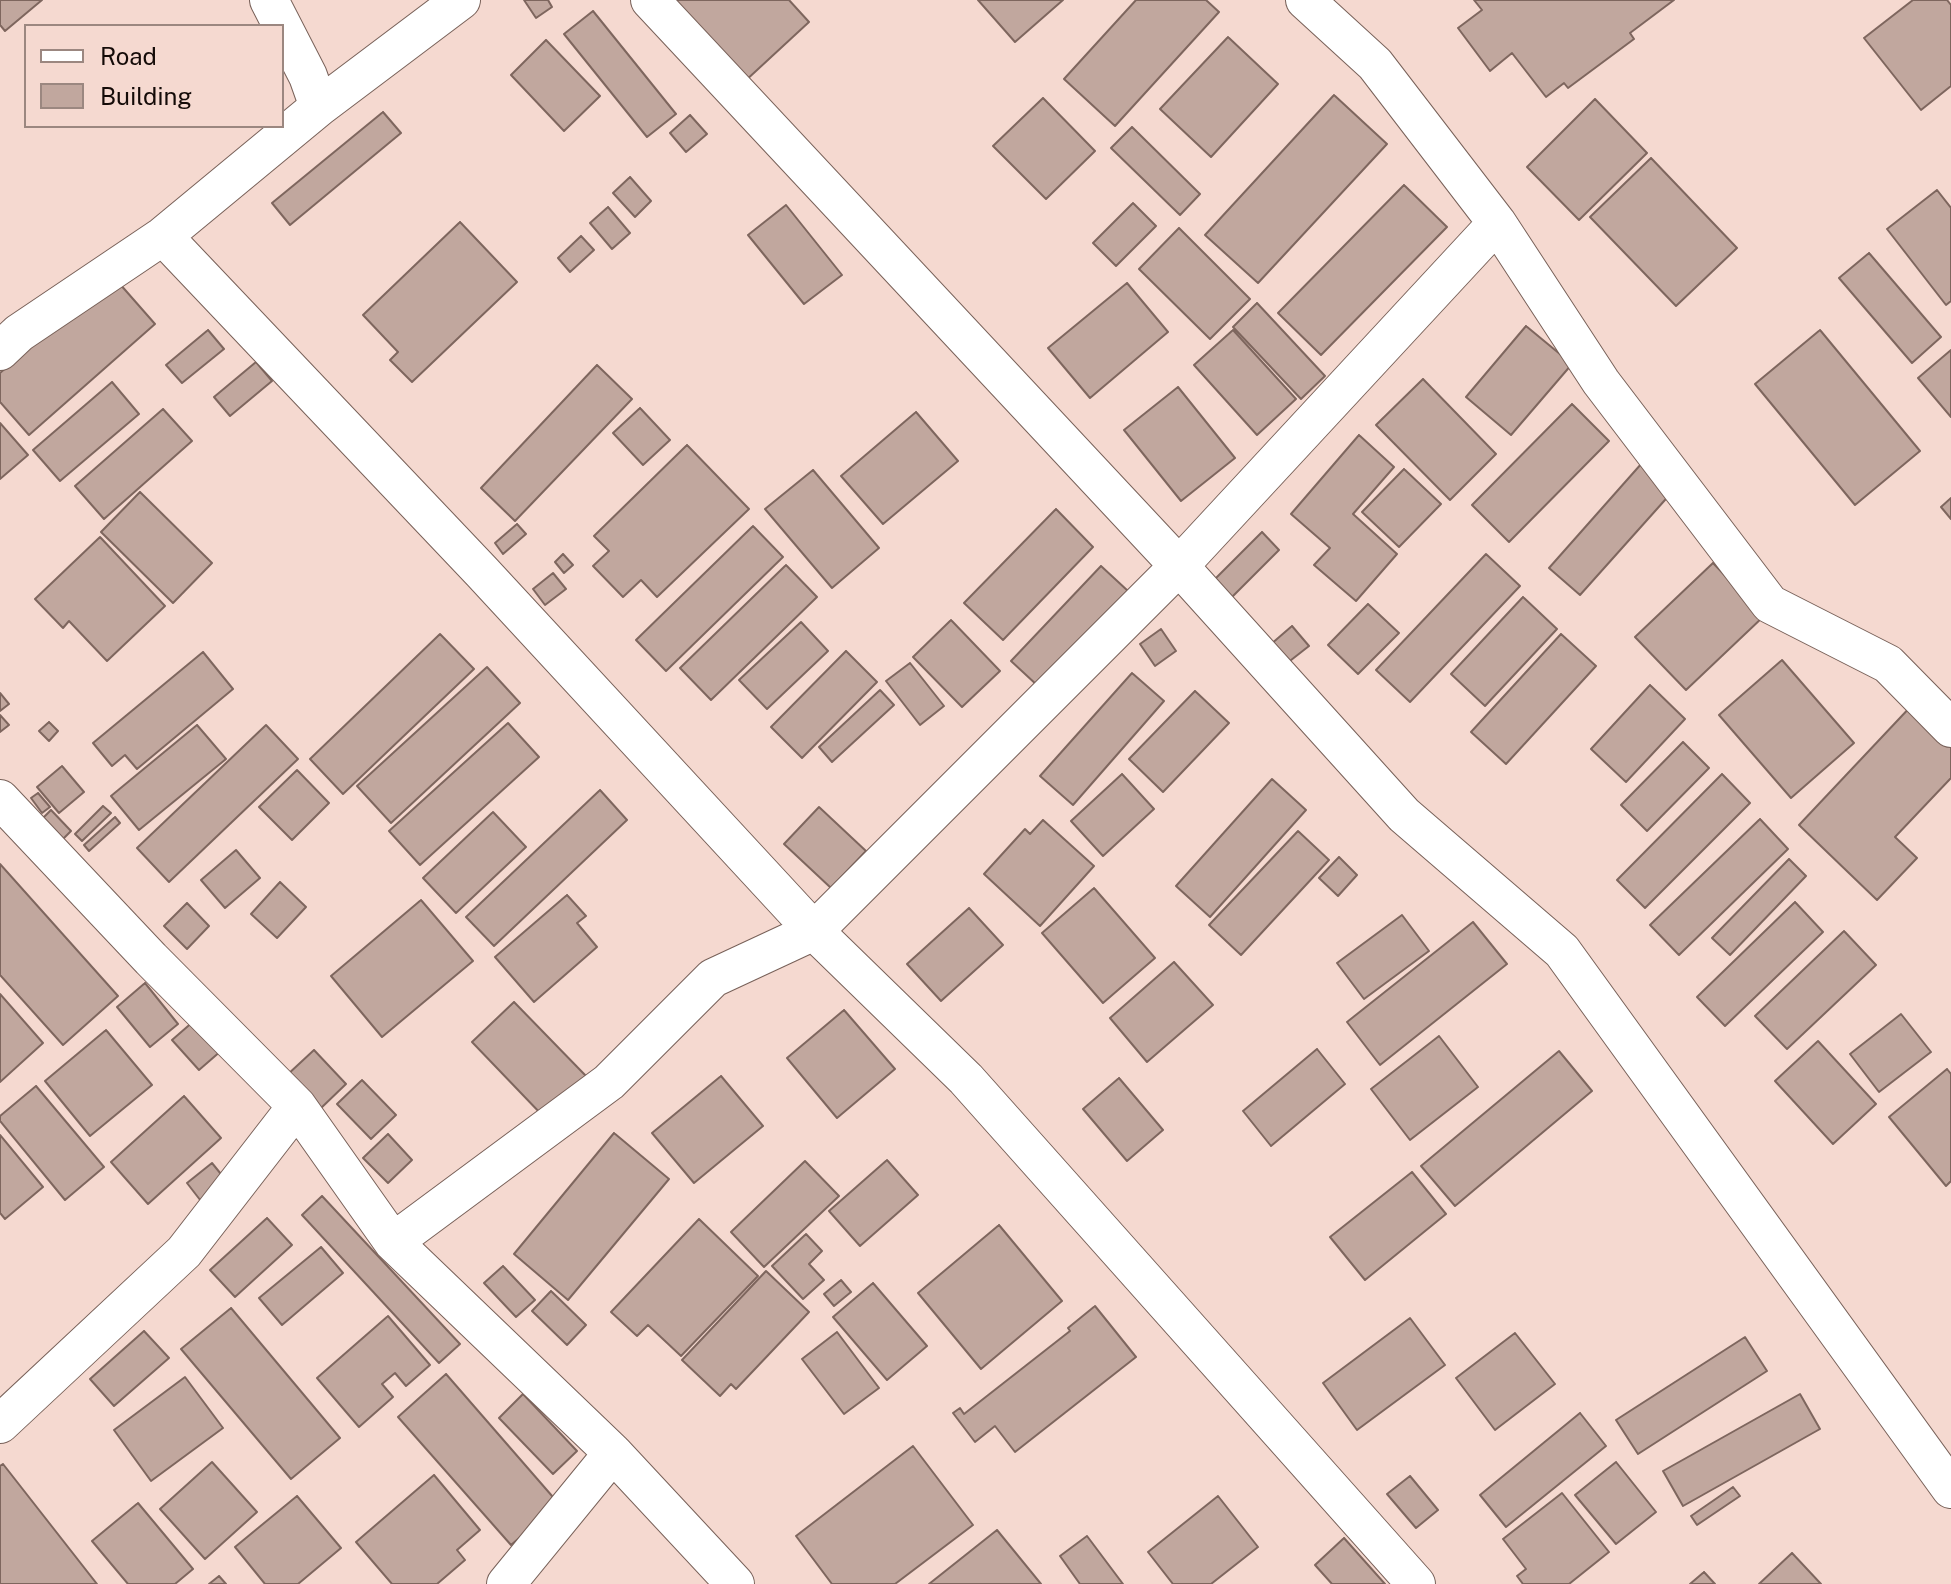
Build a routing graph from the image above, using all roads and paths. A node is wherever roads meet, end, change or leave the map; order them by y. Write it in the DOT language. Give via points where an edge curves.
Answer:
graph roads {
  1 [pos="269,0"];
  2 [pos="461,0"];
  3 [pos="650,0"];
  4 [pos="1305,0"];
  5 [pos="281,24"];
  6 [pos="284,29"];
  7 [pos="319,107"];
  8 [pos="1497,223"];
  9 [pos="163,236"];
  10 [pos="0,351"];
  11 [pos="1179,566"];
  12 [pos="1951,728"];
  13 [pos="0,799"];
  14 [pos="814,931"];
  15 [pos="297,1106"];
  16 [pos="393,1242"];
  17 [pos="0,1424"];
  18 [pos="613,1453"];
  19 [pos="1951,1489"];
  20 [pos="506,1584"];
  21 [pos="735,1584"];
  22 [pos="1416,1584"];
  1 -- 5 [label="street"];
  2 -- 7 [label="street"];
  3 -- 11 [label="street"];
  4 -- 8 [label="street" via="1375,64"];
  6 -- 7 [label="street"];
  7 -- 9 [label="street"];
  8 -- 11 [label="street"];
  8 -- 12 [label="street" via="1601,382 1770,604 1888,664"];
  9 -- 10 [label="street"];
  9 -- 14 [label="street"];
  11 -- 14 [label="street"];
  11 -- 19 [label="street" via="1404,815 1562,951"];
  13 -- 15 [label="street"];
  14 -- 16 [label="street" via="713,978 609,1082"];
  14 -- 22 [label="street" via="966,1079"];
  15 -- 16 [label="street"];
  15 -- 17 [label="street" via="184,1252"];
  16 -- 18 [label="street"];
  18 -- 20 [label="street"];
  18 -- 21 [label="street"];
}
